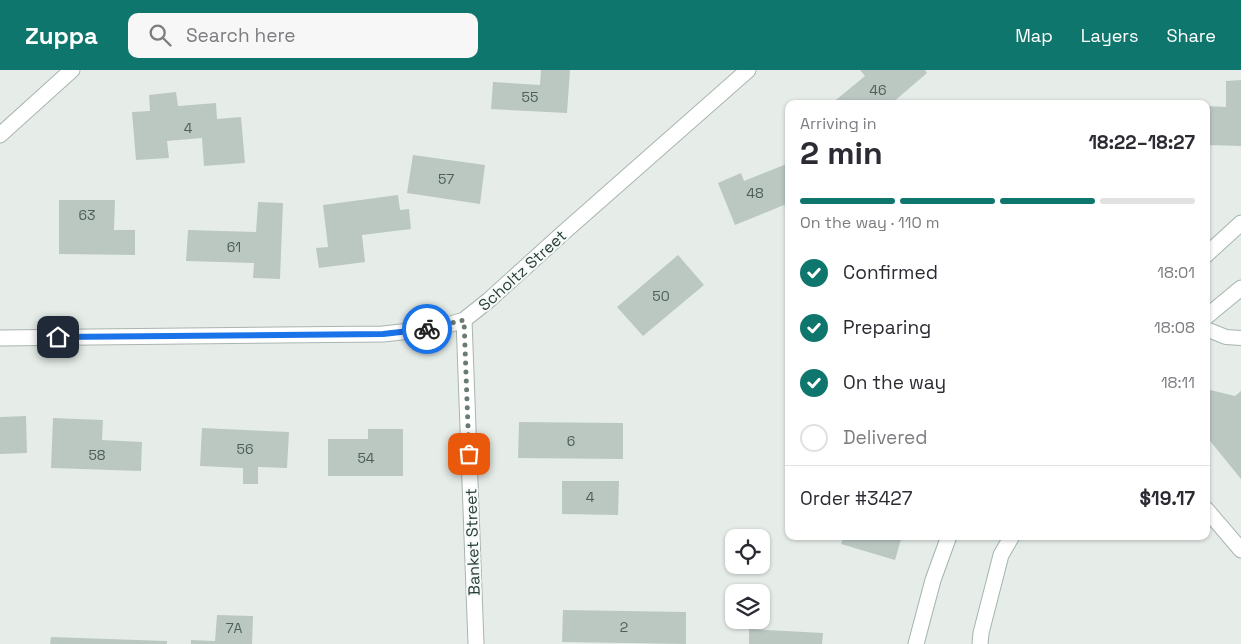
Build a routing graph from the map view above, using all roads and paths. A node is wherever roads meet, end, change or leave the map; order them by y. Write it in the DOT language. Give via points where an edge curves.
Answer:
graph roads {
  1 [pos="72,70"];
  2 [pos="748,70"];
  3 [pos="0,135"];
  4 [pos="1241,222"];
  5 [pos="1210,251"];
  6 [pos="1241,288"];
  7 [pos="1210,314"];
  8 [pos="464,320"];
  9 [pos="1210,331"];
  10 [pos="0,338"];
  11 [pos="1241,338"];
  12 [pos="1210,513"];
  13 [pos="948,540"];
  14 [pos="1010,540"];
  15 [pos="1241,550"];
  16 [pos="476,644"];
  17 [pos="916,644"];
  18 [pos="980,644"];
  1 -- 3 [label="street"];
  2 -- 8 [label="street, Scholtz Street"];
  4 -- 5 [label="street"];
  6 -- 7 [label="street"];
  8 -- 10 [label="street, Scholtz Street" via="438,328 383,334"];
  8 -- 16 [label="street, Banket Street"];
  9 -- 11 [label="lane" via="1226,338"];
  12 -- 15 [label="street"];
  13 -- 17 [label="street"];
  14 -- 18 [label="street" via="1001,555"];
}
